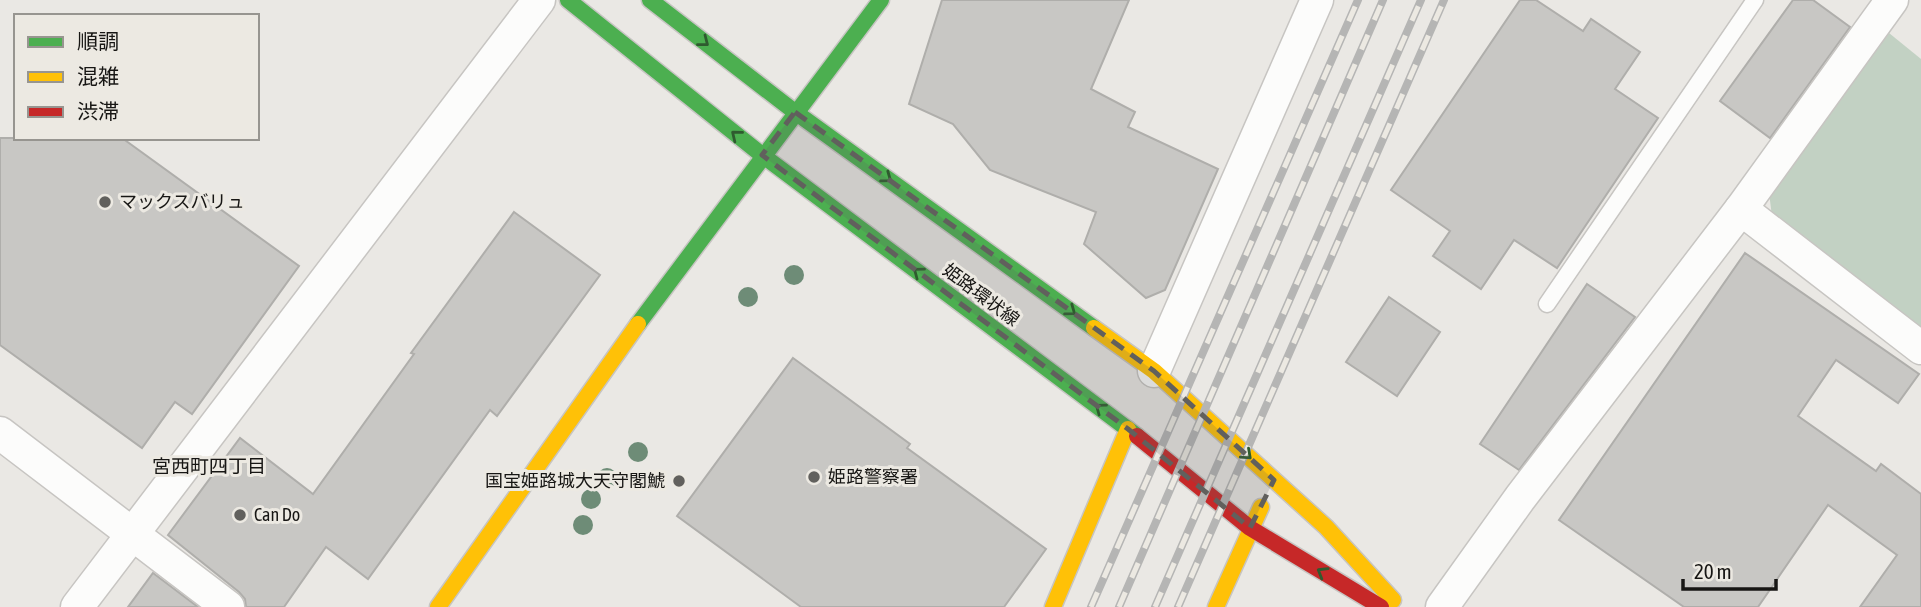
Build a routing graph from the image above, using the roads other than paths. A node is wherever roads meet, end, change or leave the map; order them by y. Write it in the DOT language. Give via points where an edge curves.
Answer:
graph roads {
  1 [pos="539,0"];
  2 [pos="568,0"];
  3 [pos="650,0"];
  4 [pos="880,0"];
  5 [pos="1317,0"];
  6 [pos="1755,0"];
  7 [pos="1892,0"];
  8 [pos="795,112"];
  9 [pos="762,155"];
  10 [pos="1741,209"];
  11 [pos="1547,304"];
  12 [pos="1921,348"];
  13 [pos="1154,371"];
  14 [pos="1128,429"];
  15 [pos="0,433"];
  16 [pos="1274,480"];
  17 [pos="1251,528"];
  18 [pos="132,532"];
  19 [pos="77,607"];
  20 [pos="228,607"];
  21 [pos="438,607"];
  22 [pos="1053,607"];
  23 [pos="1216,607"];
  24 [pos="1381,607"];
  25 [pos="1399,607"];
  26 [pos="1442,607"];
  1 -- 18 [label="street"];
  9 -- 2 [label="main road, 姫路環状線, one-way"];
  3 -- 8 [label="main road, one-way"];
  4 -- 8 [label="main road"];
  5 -- 13 [label="street"];
  6 -- 11 [label="lane"];
  7 -- 10 [label="street"];
  8 -- 9 [label="main road"];
  8 -- 13 [label="main road, one-way"];
  14 -- 9 [label="main road, 姫路環状線, one-way"];
  9 -- 21 [label="main road" via="541,457"];
  10 -- 12 [label="street"];
  10 -- 26 [label="street"];
  13 -- 16 [label="main road, one-way"];
  14 -- 17 [label="main road, 姫路環状線"];
  14 -- 22 [label="main road"];
  15 -- 18 [label="street"];
  16 -- 17 [label="main road"];
  16 -- 25 [label="main road" via="1326,527"];
  17 -- 23 [label="main road"];
  24 -- 17 [label="main road, 姫路環状線, one-way"];
  18 -- 19 [label="street"];
  18 -- 20 [label="street"];
}
